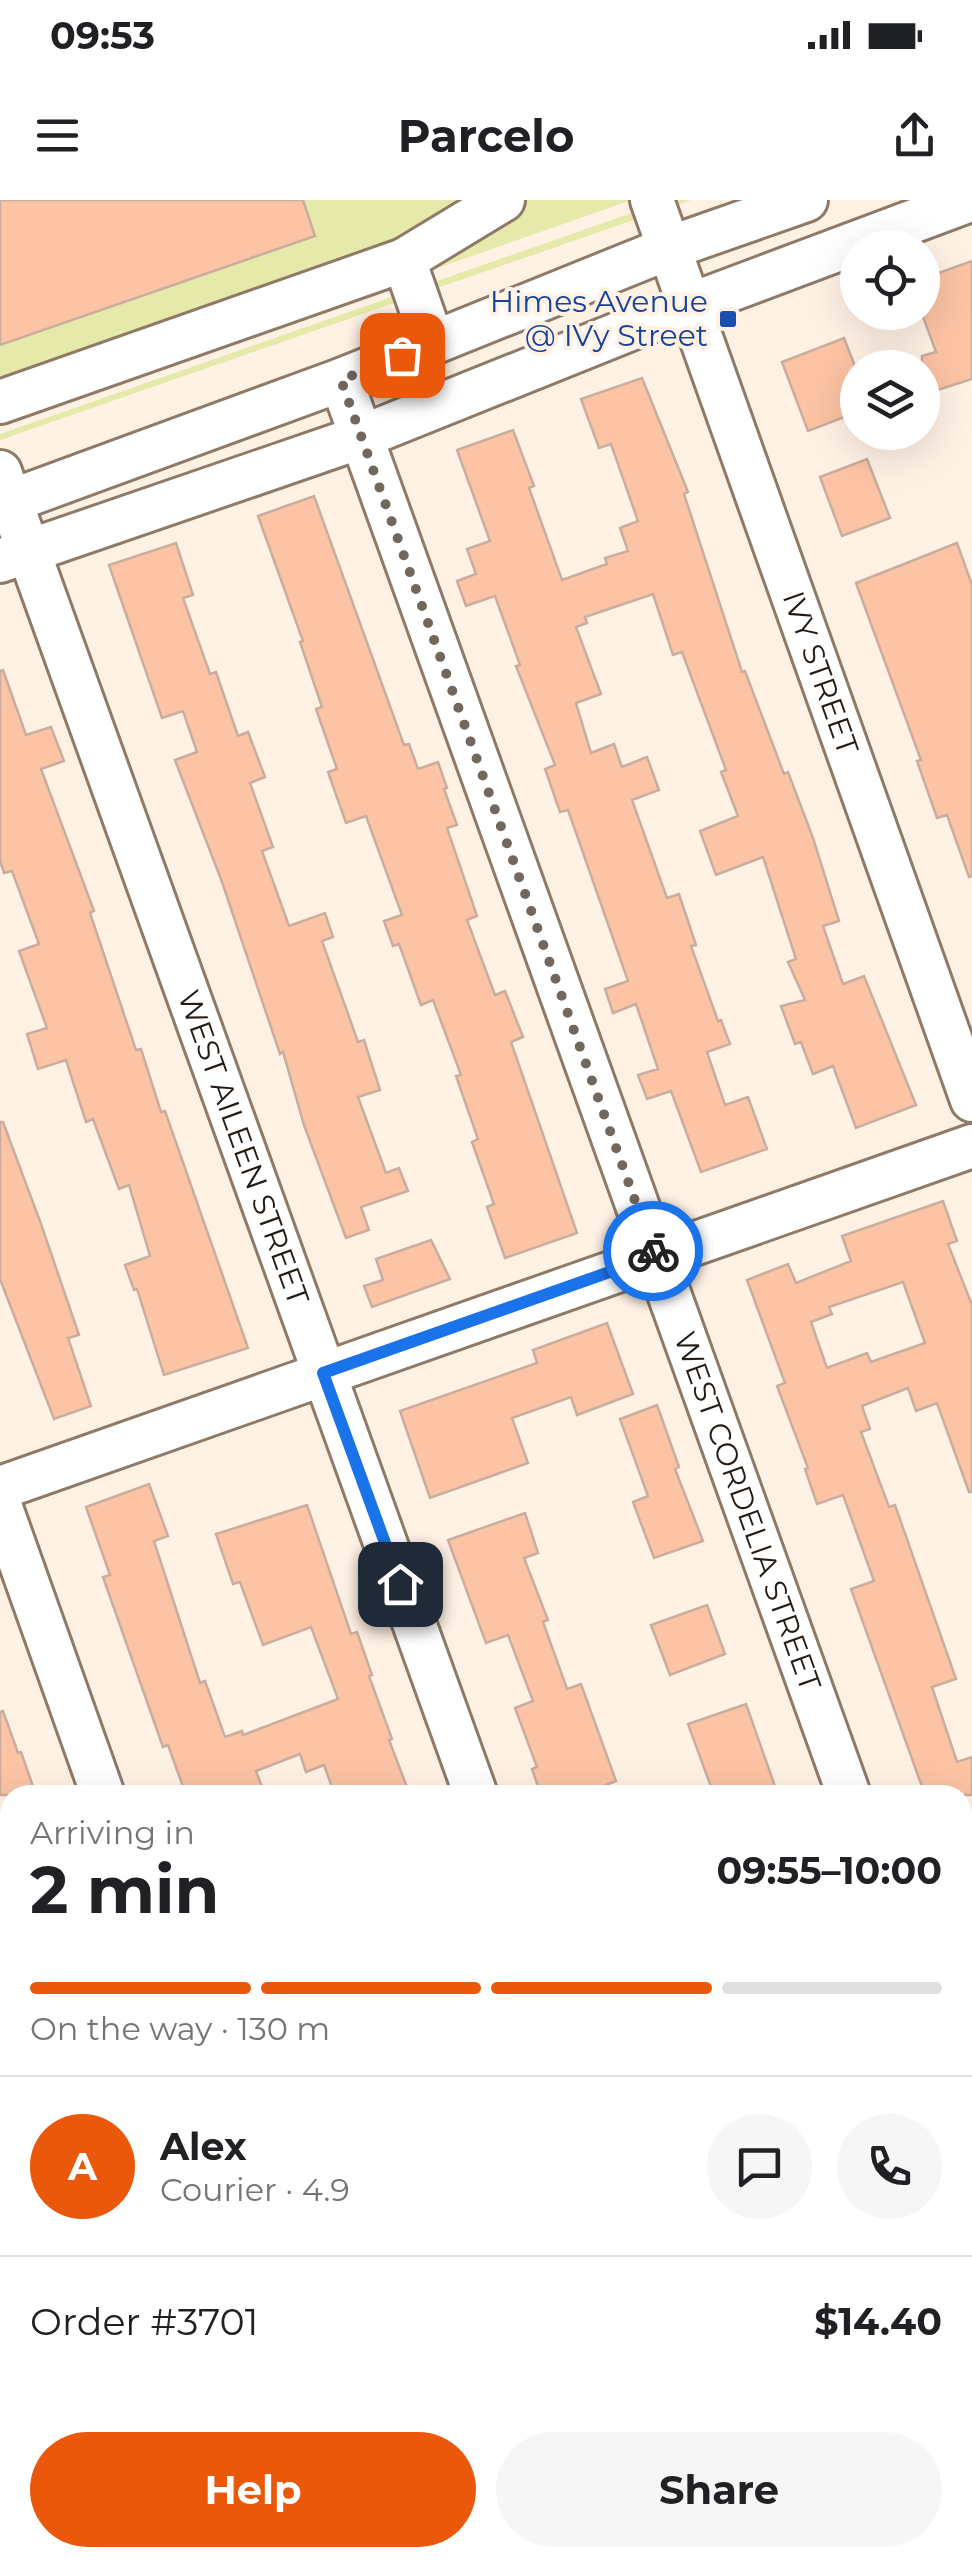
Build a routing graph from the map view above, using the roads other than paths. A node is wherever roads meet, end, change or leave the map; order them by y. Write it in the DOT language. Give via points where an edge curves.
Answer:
graph roads {
  1 [pos="503,200"];
  2 [pos="652,200"];
  3 [pos="806,200"];
  4 [pos="970,200"];
  5 [pos="669,248"];
  6 [pos="404,260"];
  7 [pos="690,305"];
  8 [pos="433,342"];
  9 [pos="341,380"];
  10 [pos="0,402"];
  11 [pos="362,437"];
  12 [pos="3,493"];
  13 [pos="14,556"];
  14 [pos="972,1100"];
  15 [pos="972,1146"];
  16 [pos="655,1256"];
  17 [pos="323,1373"];
  18 [pos="0,1488"];
  19 [pos="0,1505"];
  20 [pos="99,1785"];
  21 [pos="472,1785"];
  22 [pos="845,1785"];
  1 -- 6 [label="street"];
  2 -- 5 [label="street, IVY STREET"];
  3 -- 5 [label="street"];
  4 -- 7 [label="street"];
  5 -- 7 [label="street, IVY STREET"];
  5 -- 8 [label="street"];
  6 -- 8 [label="street"];
  6 -- 10 [label="street"];
  7 -- 11 [label="street"];
  7 -- 14 [label="street, IVY STREET"];
  8 -- 9 [label="street"];
  9 -- 11 [label="street, WEST CORDELIA STREET"];
  9 -- 12 [label="street"];
  11 -- 13 [label="street"];
  11 -- 16 [label="street, WEST CORDELIA STREET"];
  12 -- 13 [label="street, WEST AILEEN STREET"];
  13 -- 17 [label="street, WEST AILEEN STREET"];
  15 -- 16 [label="street"];
  16 -- 17 [label="street"];
  16 -- 22 [label="street, WEST CORDELIA STREET"];
  17 -- 18 [label="street"];
  17 -- 21 [label="street, WEST AILEEN STREET"];
  19 -- 20 [label="street"];
}
